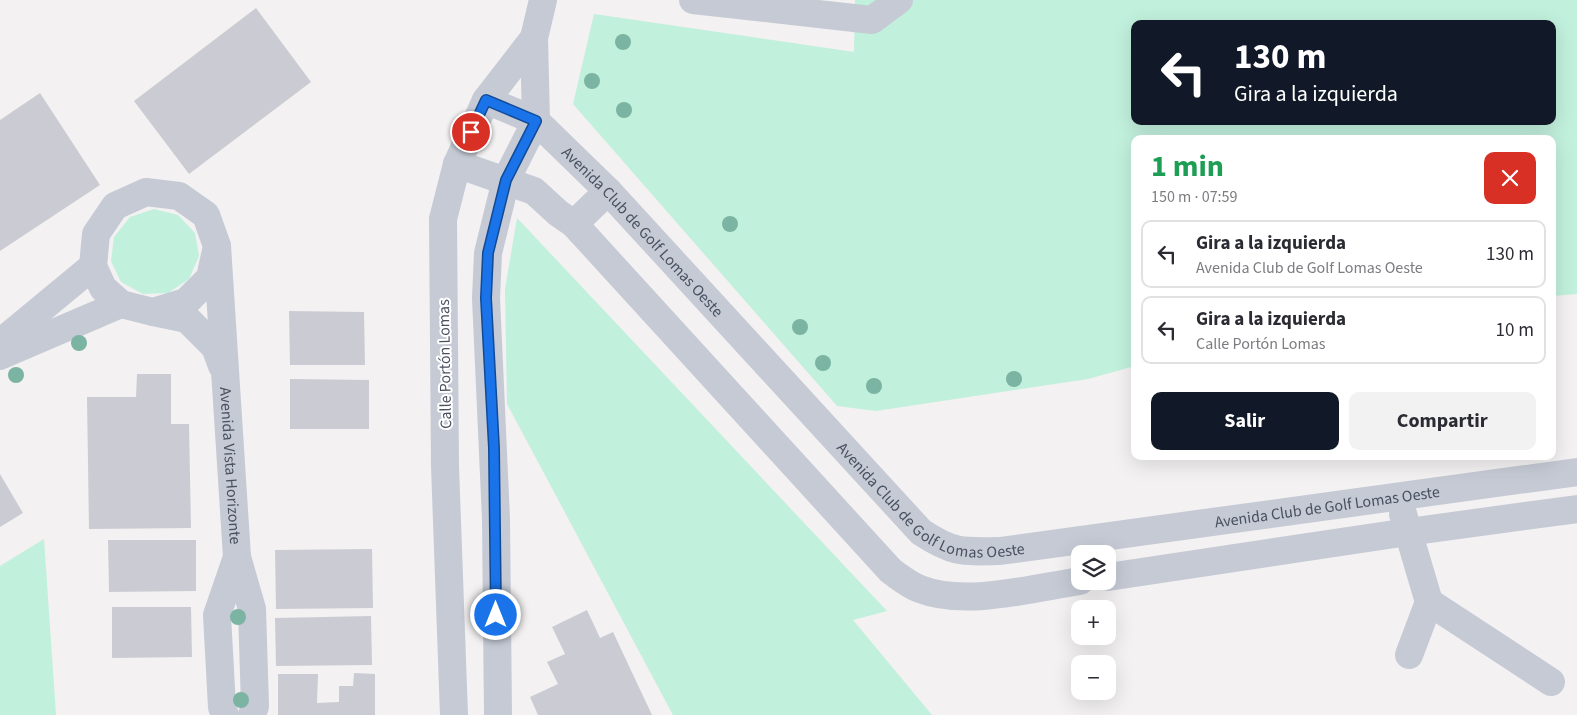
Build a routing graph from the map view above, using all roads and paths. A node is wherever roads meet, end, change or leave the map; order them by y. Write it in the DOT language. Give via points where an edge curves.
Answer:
graph roads {
  1 [pos="543,0"];
  2 [pos="693,0"];
  3 [pos="899,0"];
  4 [pos="534,38"];
  5 [pos="486,100"];
  6 [pos="536,121"];
  7 [pos="457,164"];
  8 [pos="506,180"];
  9 [pos="608,191"];
  10 [pos="574,224"];
  11 [pos="217,246"];
  12 [pos="93,266"];
  13 [pos="121,304"];
  14 [pos="153,312"];
  15 [pos="0,342"];
  16 [pos="0,356"];
  17 [pos="225,374"];
  18 [pos="1577,472"];
  19 [pos="1398,498"];
  20 [pos="1577,509"];
  21 [pos="1408,532"];
  22 [pos="237,557"];
  23 [pos="1116,576"];
  24 [pos="1071,582"];
  25 [pos="1429,602"];
  26 [pos="1409,655"];
  27 [pos="1551,682"];
  28 [pos="225,715"];
  29 [pos="252,715"];
  30 [pos="454,715"];
  31 [pos="498,715"];
  1 -- 4 [label="street, Calle Portón Lomas"];
  2 -- 3 [label="street" via="872,20"];
  4 -- 5 [label="street, Calle Portón Lomas"];
  4 -- 6 [label="street, Calle Portón Lomas"];
  5 -- 6 [label="street, Avenida Club de Golf Lomas Oeste"];
  5 -- 7 [label="street, Calle Portón Lomas"];
  6 -- 8 [label="street, Calle Portón Lomas"];
  6 -- 9 [label="street, Avenida Club de Golf Lomas Oeste"];
  7 -- 8 [label="street"];
  7 -- 30 [label="street, Calle Portón Lomas" via="443,219 445,456"];
  8 -- 10 [label="street" via="534,191"];
  8 -- 31 [label="street, Calle Portón Lomas" via="488,253 486,298 494,448"];
  9 -- 10 [label="street"];
  9 -- 19 [label="street, Avenida Club de Golf Lomas Oeste" via="921,532 942,546 961,552 1000,551"];
  10 -- 24 [label="street" via="891,571 908,584 935,593 976,595"];
  11 -- 12 [label="street" via="206,215 179,196 146,192 115,206 96,234"];
  11 -- 14 [label="street" via="210,278 186,302"];
  11 -- 17 [label="street, Avenida Vista Horizonte"];
  12 -- 13 [label="street" via="103,288"];
  12 -- 15 [label="street"];
  13 -- 14 [label="street"];
  13 -- 16 [label="street"];
  14 -- 17 [label="street, Avenida Vista Horizonte" via="187,319 215,347"];
  17 -- 22 [label="street, Avenida Vista Horizonte"];
  18 -- 19 [label="street, Avenida Club de Golf Lomas Oeste"];
  19 -- 21 [label="street"];
  20 -- 21 [label="street"];
  21 -- 23 [label="street"];
  21 -- 25 [label="street"];
  22 -- 28 [label="street, Avenida Vista Horizonte" via="217,615"];
  22 -- 29 [label="street, Avenida Vista Horizonte" via="252,609 255,706"];
  25 -- 26 [label="street"];
  25 -- 27 [label="street"];
}
